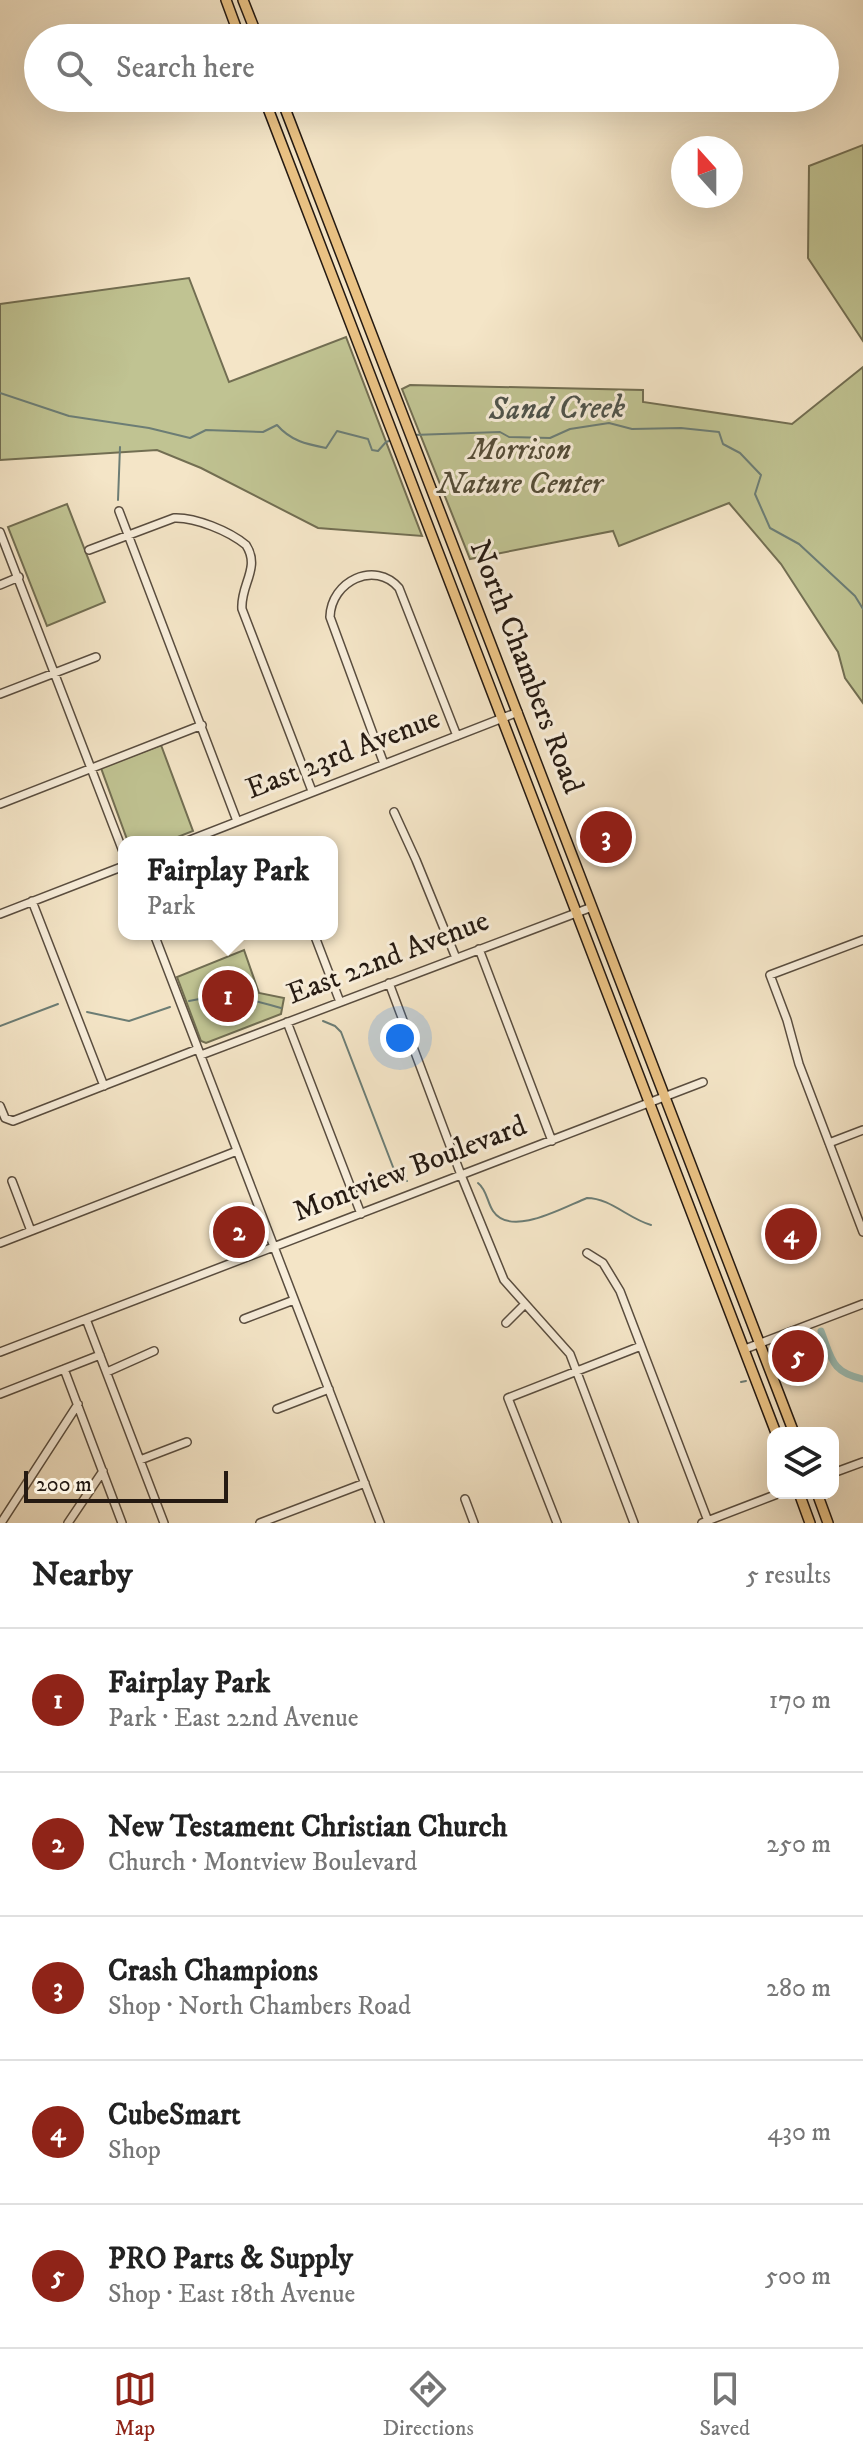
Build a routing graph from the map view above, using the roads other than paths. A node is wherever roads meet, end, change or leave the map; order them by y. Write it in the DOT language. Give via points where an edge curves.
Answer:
graph roads {
  1 [pos="226,0"];
  2 [pos="245,5"];
  3 [pos="231,14"];
  4 [pos="235,24"];
  5 [pos="252,24"];
  6 [pos="269,112"];
  7 [pos="286,112"];
  8 [pos="376,342"];
  9 [pos="360,348"];
  10 [pos="119,511"];
  11 [pos="0,532"];
  12 [pos="129,535"];
  13 [pos="260,548"];
  14 [pos="89,550"];
  15 [pos="250,552"];
  16 [pos="19,577"];
  17 [pos="0,585"];
  18 [pos="96,657"];
  19 [pos="56,674"];
  20 [pos="0,694"];
  21 [pos="518,712"];
  22 [pos="502,718"];
  23 [pos="202,725"];
  24 [pos="457,736"];
  25 [pos="384,764"];
  26 [pos="92,768"];
  27 [pos="312,791"];
  28 [pos="0,804"];
  29 [pos="394,812"];
  30 [pos="237,821"];
  31 [pos="200,836"];
  32 [pos="118,838"];
  33 [pos="118,868"];
  34 [pos="32,901"];
  35 [pos="592,907"];
  36 [pos="577,912"];
  37 [pos="0,914"];
  38 [pos="156,940"];
  39 [pos="316,940"];
  40 [pos="863,940"];
  41 [pos="479,949"];
  42 [pos="456,958"];
  43 [pos="389,983"];
  44 [pos="340,1002"];
  45 [pos="287,1022"];
  46 [pos="199,1052"];
  47 [pos="703,1082"];
  48 [pos="104,1086"];
  49 [pos="666,1097"];
  50 [pos="650,1103"];
  51 [pos="0,1106"];
  52 [pos="863,1130"];
  53 [pos="552,1141"];
  54 [pos="829,1143"];
  55 [pos="237,1151"];
  56 [pos="461,1175"];
  57 [pos="12,1181"];
  58 [pos="361,1214"];
  59 [pos="31,1231"];
  60 [pos="863,1232"];
  61 [pos="0,1243"];
  62 [pos="275,1247"];
  63 [pos="587,1253"];
  64 [pos="294,1300"];
  65 [pos="525,1304"];
  66 [pos="863,1304"];
  67 [pos="86,1319"];
  68 [pos="244,1319"];
  69 [pos="506,1323"];
  70 [pos="760,1343"];
  71 [pos="641,1346"];
  72 [pos="745,1349"];
  73 [pos="154,1351"];
  74 [pos="0,1352"];
  75 [pos="100,1355"];
  76 [pos="64,1369"];
  77 [pos="107,1372"];
  78 [pos="578,1372"];
  79 [pos="329,1389"];
  80 [pos="0,1394"];
  81 [pos="78,1404"];
  82 [pos="277,1409"];
  83 [pos="774,1427"];
  84 [pos="792,1427"];
  85 [pos="187,1442"];
  86 [pos="140,1460"];
  87 [pos="863,1462"];
  88 [pos="103,1471"];
  89 [pos="839,1471"];
  90 [pos="365,1483"];
  91 [pos="465,1499"];
  92 [pos="767,1499"];
  93 [pos="801,1499"];
  94 [pos="819,1499"];
  95 [pos="705,1522"];
  96 [pos="1,1523"];
  97 [pos="68,1523"];
  98 [pos="122,1523"];
  99 [pos="164,1523"];
  100 [pos="260,1523"];
  101 [pos="380,1523"];
  102 [pos="474,1523"];
  103 [pos="557,1523"];
  104 [pos="634,1523"];
  105 [pos="810,1523"];
  106 [pos="828,1523"];
  1 -- 3 [label="main road"];
  2 -- 3 [label="main road"];
  2 -- 5 [label="main road"];
  3 -- 4 [label="main road"];
  6 -- 9 [label="main road, North Chambers Road"];
  7 -- 8 [label="main road, North Chambers Road"];
  8 -- 9 [label="main road"];
  8 -- 21 [label="main road, North Chambers Road"];
  9 -- 22 [label="main road, North Chambers Road"];
  10 -- 12 [label="street"];
  11 -- 16 [label="street"];
  12 -- 14 [label="street"];
  12 -- 15 [label="street" via="174,518 189,518 241,541"];
  12 -- 23 [label="street"];
  13 -- 15 [label="street"];
  15 -- 27 [label="street" via="252,568 242,609"];
  16 -- 17 [label="street"];
  16 -- 19 [label="street"];
  18 -- 19 [label="street"];
  19 -- 20 [label="street"];
  19 -- 26 [label="street"];
  21 -- 22 [label="street, East 23rd Avenue"];
  21 -- 35 [label="main road, North Chambers Road"];
  22 -- 24 [label="street, East 23rd Avenue"];
  22 -- 36 [label="main road, North Chambers Road"];
  23 -- 26 [label="street"];
  23 -- 30 [label="street"];
  24 -- 25 [label="street, East 23rd Avenue"];
  24 -- 25 [label="street" via="399,588 379,575 357,579 336,593 330,617"];
  25 -- 27 [label="street, East 23rd Avenue"];
  26 -- 28 [label="street"];
  26 -- 32 [label="street"];
  27 -- 30 [label="street, East 23rd Avenue"];
  29 -- 42 [label="street"];
  30 -- 31 [label="street, East 23rd Avenue"];
  33 -- 34 [label="street"];
  34 -- 37 [label="street"];
  34 -- 48 [label="street"];
  35 -- 36 [label="street, East 22nd Avenue"];
  35 -- 49 [label="main road, North Chambers Road"];
  36 -- 41 [label="street, East 22nd Avenue"];
  36 -- 50 [label="main road, North Chambers Road"];
  38 -- 46 [label="street"];
  39 -- 44 [label="street"];
  40 -- 54 [label="street" via="770,975"];
  41 -- 42 [label="street, East 22nd Avenue"];
  41 -- 53 [label="street"];
  42 -- 43 [label="street, East 22nd Avenue"];
  43 -- 44 [label="street, East 22nd Avenue"];
  43 -- 56 [label="street"];
  44 -- 45 [label="street, East 22nd Avenue"];
  45 -- 46 [label="street, East 22nd Avenue"];
  45 -- 58 [label="street"];
  46 -- 48 [label="street, East 22nd Avenue"];
  46 -- 55 [label="street"];
  47 -- 49 [label="street, Montview Boulevard"];
  48 -- 51 [label="street, East 22nd Avenue" via="13,1121 6,1120"];
  49 -- 50 [label="street, Montview Boulevard"];
  49 -- 70 [label="main road, North Chambers Road"];
  50 -- 53 [label="street, Montview Boulevard"];
  50 -- 72 [label="main road, North Chambers Road"];
  52 -- 54 [label="street"];
  53 -- 56 [label="street, Montview Boulevard"];
  54 -- 60 [label="street"];
  55 -- 59 [label="street"];
  55 -- 62 [label="street"];
  56 -- 58 [label="street, Montview Boulevard"];
  56 -- 65 [label="street" via="504,1280"];
  57 -- 59 [label="street"];
  58 -- 62 [label="street, Montview Boulevard"];
  59 -- 61 [label="street"];
  62 -- 64 [label="street"];
  62 -- 67 [label="street, Montview Boulevard"];
  63 -- 71 [label="street" via="612,1277"];
  64 -- 68 [label="street"];
  64 -- 79 [label="street"];
  65 -- 69 [label="street"];
  65 -- 78 [label="street" via="562,1342"];
  66 -- 70 [label="street"];
  67 -- 74 [label="street, Montview Boulevard"];
  67 -- 75 [label="street"];
  70 -- 72 [label="street"];
  70 -- 84 [label="main road, North Chambers Road"];
  71 -- 78 [label="street"];
  71 -- 95 [label="street"];
  72 -- 83 [label="main road, North Chambers Road"];
  73 -- 77 [label="street"];
  75 -- 76 [label="street"];
  75 -- 77 [label="street"];
  76 -- 80 [label="street"];
  76 -- 81 [label="street"];
  77 -- 86 [label="street"];
  78 -- 103 [label="street" via="508,1398"];
  78 -- 104 [label="street"];
  79 -- 82 [label="street"];
  79 -- 90 [label="street"];
  81 -- 88 [label="street"];
  81 -- 96 [label="street"];
  85 -- 86 [label="street"];
  86 -- 99 [label="street"];
  87 -- 89 [label="street"];
  88 -- 97 [label="street"];
  88 -- 98 [label="street"];
  90 -- 100 [label="street"];
  90 -- 101 [label="street"];
  91 -- 102 [label="street"];
  92 -- 95 [label="street"];
  93 -- 105 [label="main road"];
  94 -- 106 [label="main road"];
}
